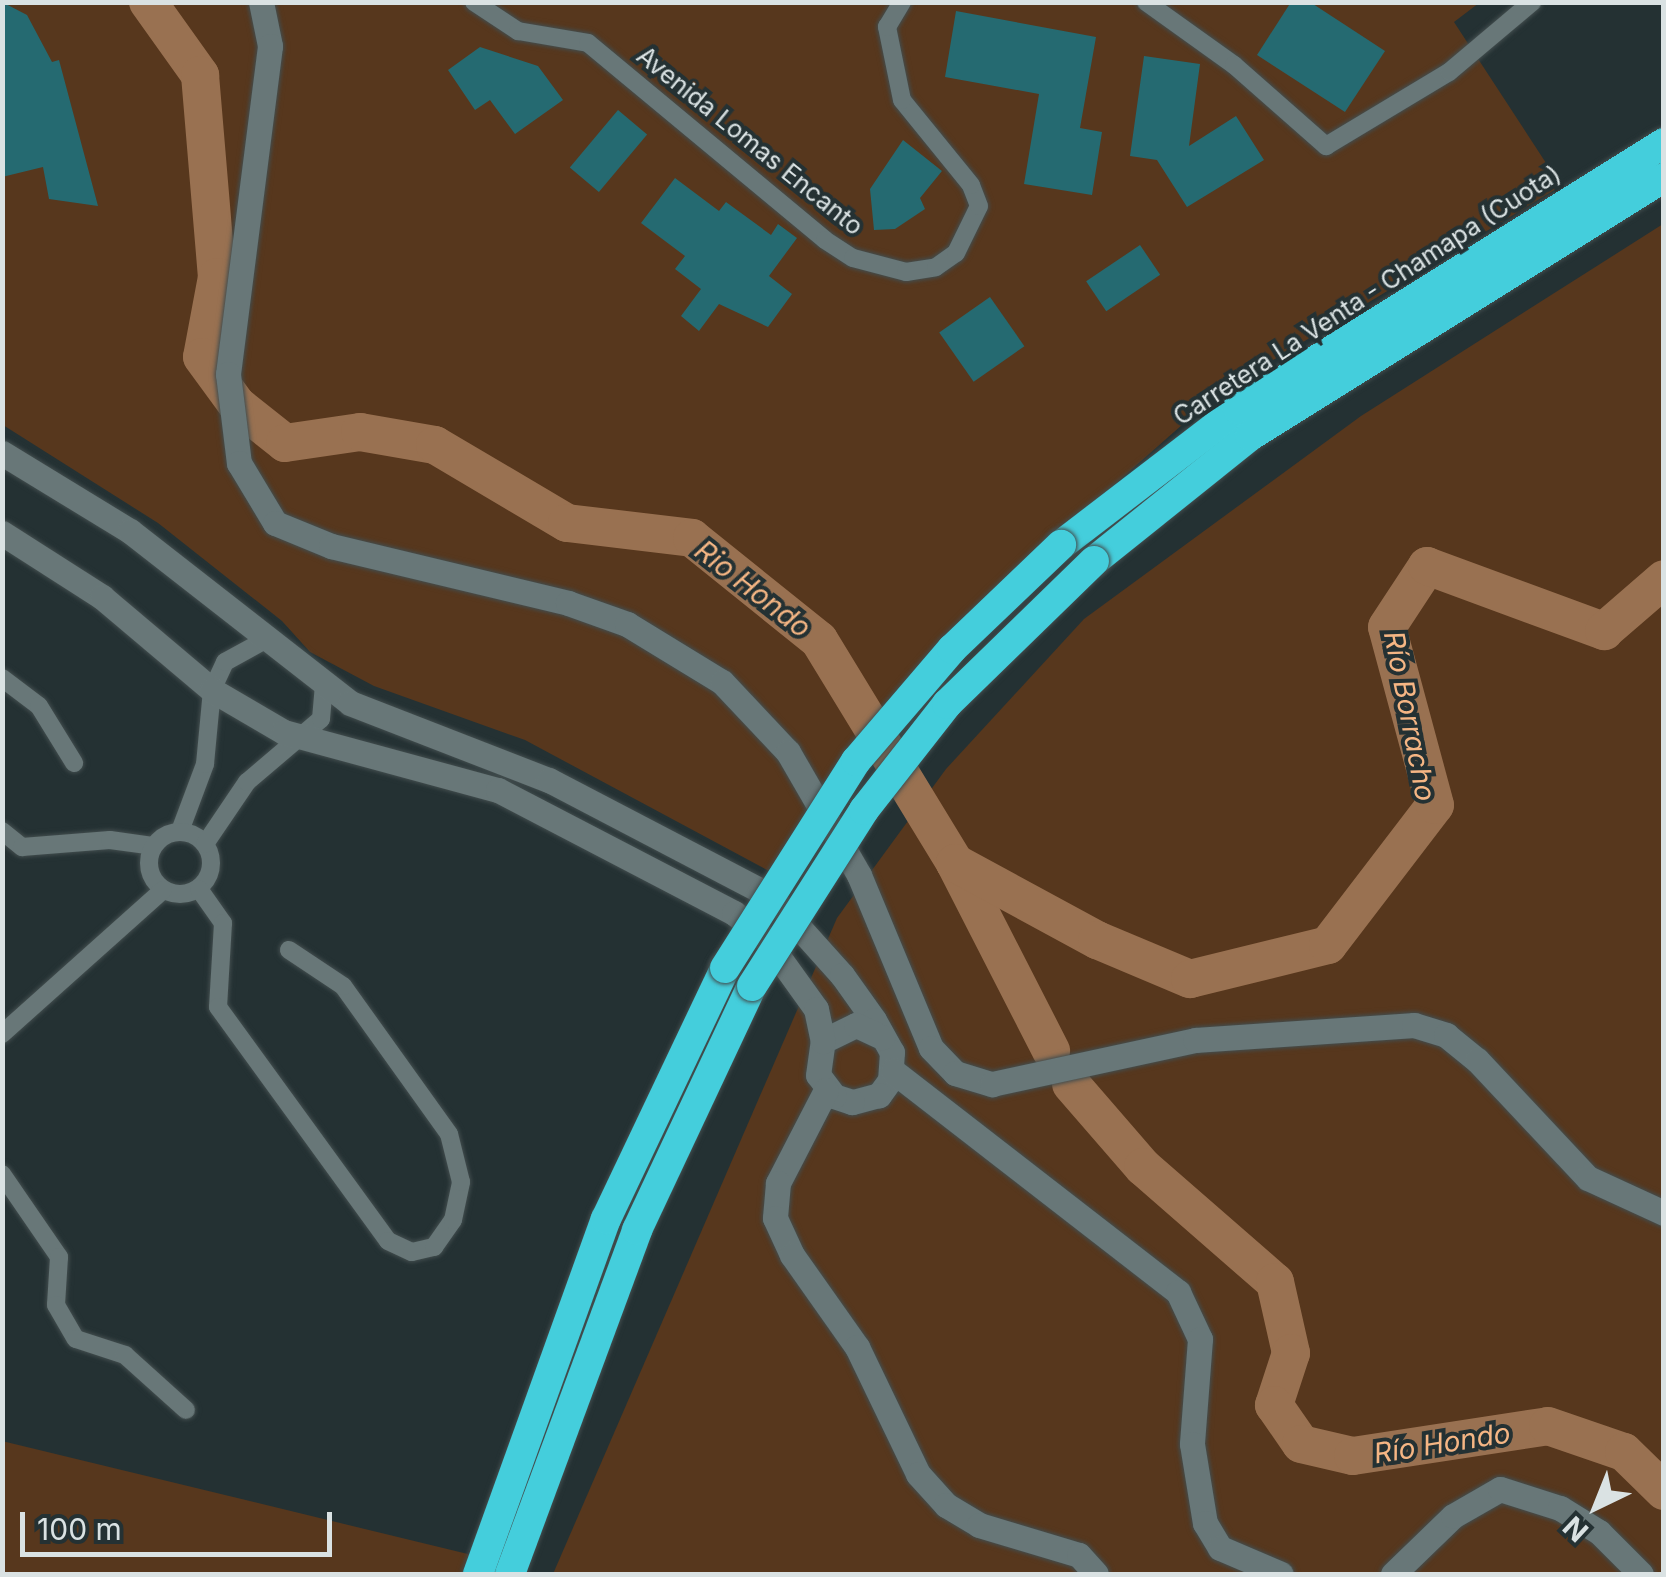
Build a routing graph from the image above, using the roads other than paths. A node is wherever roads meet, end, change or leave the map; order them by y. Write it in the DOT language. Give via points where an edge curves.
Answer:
graph roads {
  1 [pos="262,2"];
  2 [pos="474,2"];
  3 [pos="902,2"];
  4 [pos="1146,2"];
  5 [pos="1532,2"];
  6 [pos="1664,143"];
  7 [pos="1664,177"];
  8 [pos="2,453"];
  9 [pos="2,533"];
  10 [pos="265,640"];
  11 [pos="2,678"];
  12 [pos="324,687"];
  13 [pos="212,690"];
  14 [pos="303,734"];
  15 [pos="74,763"];
  16 [pos="2,831"];
  17 [pos="180,832"];
  18 [pos="205,844"];
  19 [pos="153,846"];
  20 [pos="199,889"];
  21 [pos="162,890"];
  22 [pos="288,950"];
  23 [pos="2,1034"];
  24 [pos="882,1037"];
  25 [pos="824,1041"];
  26 [pos="893,1071"];
  27 [pos="826,1090"];
  28 [pos="2,1174"];
  29 [pos="1664,1213"];
  30 [pos="186,1410"];
  31 [pos="478,1574"];
  32 [pos="510,1574"];
  33 [pos="1096,1574"];
  34 [pos="1281,1574"];
  35 [pos="1393,1574"];
  36 [pos="1641,1574"];
  1 -- 29 [label="main road" via="270,46 228,374 232,433 252,494 298,536 568,603 628,624 722,682 788,752 859,875 930,1048 955,1072 992,1084 1195,1040 1414,1025 1446,1035 1477,1060 1588,1178"];
  2 -- 3 [label="street, Avenida Lomas Encanto" via="518,31 588,43 825,240 853,258 906,272 956,253 979,206 972,185 902,100 887,27"];
  4 -- 5 [label="street" via="1234,65 1326,146 1449,72"];
  6 -- 31 [label="highway, Carretera La Venta - Chamapa (Cuota), bridge" via="1238,409 1061,546 952,649 856,761 725,968 600,1236"];
  7 -- 32 [label="highway, bridge" via="1250,436 1094,561 947,704 864,810 752,986 637,1230"];
  8 -- 10 [label="main road" via="130,531"];
  9 -- 13 [label="main road" via="102,596"];
  10 -- 12 [label="main road"];
  10 -- 13 [label="street" via="225,662"];
  11 -- 15 [label="street" via="39,706"];
  12 -- 14 [label="street" via="320,719"];
  12 -- 24 [label="main road" via="384,720 611,809 771,896 842,974"];
  13 -- 14 [label="main road"];
  13 -- 17 [label="street" via="206,764"];
  14 -- 18 [label="street" via="247,782"];
  14 -- 25 [label="main road" via="498,790 687,884 765,938 816,1008"];
  16 -- 19 [label="street" via="22,847 110,840"];
  17 -- 18 [label="street"];
  17 -- 19 [label="street"];
  18 -- 20 [label="street" via="211,860"];
  19 -- 21 [label="street" via="148,862"];
  20 -- 21 [label="street"];
  20 -- 22 [label="street" via="223,923 218,1007 388,1241 412,1252 434,1246 453,1220 461,1182 449,1134 343,986"];
  21 -- 23 [label="street"];
  24 -- 25 [label="main road" via="856,1025"];
  24 -- 26 [label="main road"];
  25 -- 27 [label="main road" via="816,1066"];
  26 -- 27 [label="main road" via="870,1100 842,1100"];
  26 -- 34 [label="main road" via="1178,1292 1200,1339 1192,1444 1205,1523 1220,1548"];
  27 -- 33 [label="main road" via="778,1183 775,1218 792,1255 856,1347 918,1474 946,1505 978,1525 1080,1555"];
  28 -- 30 [label="street" via="59,1257 56,1306 76,1339 126,1355"];
  35 -- 36 [label="main road" via="1463,1508 1500,1489 1560,1508 1599,1532"];
}
